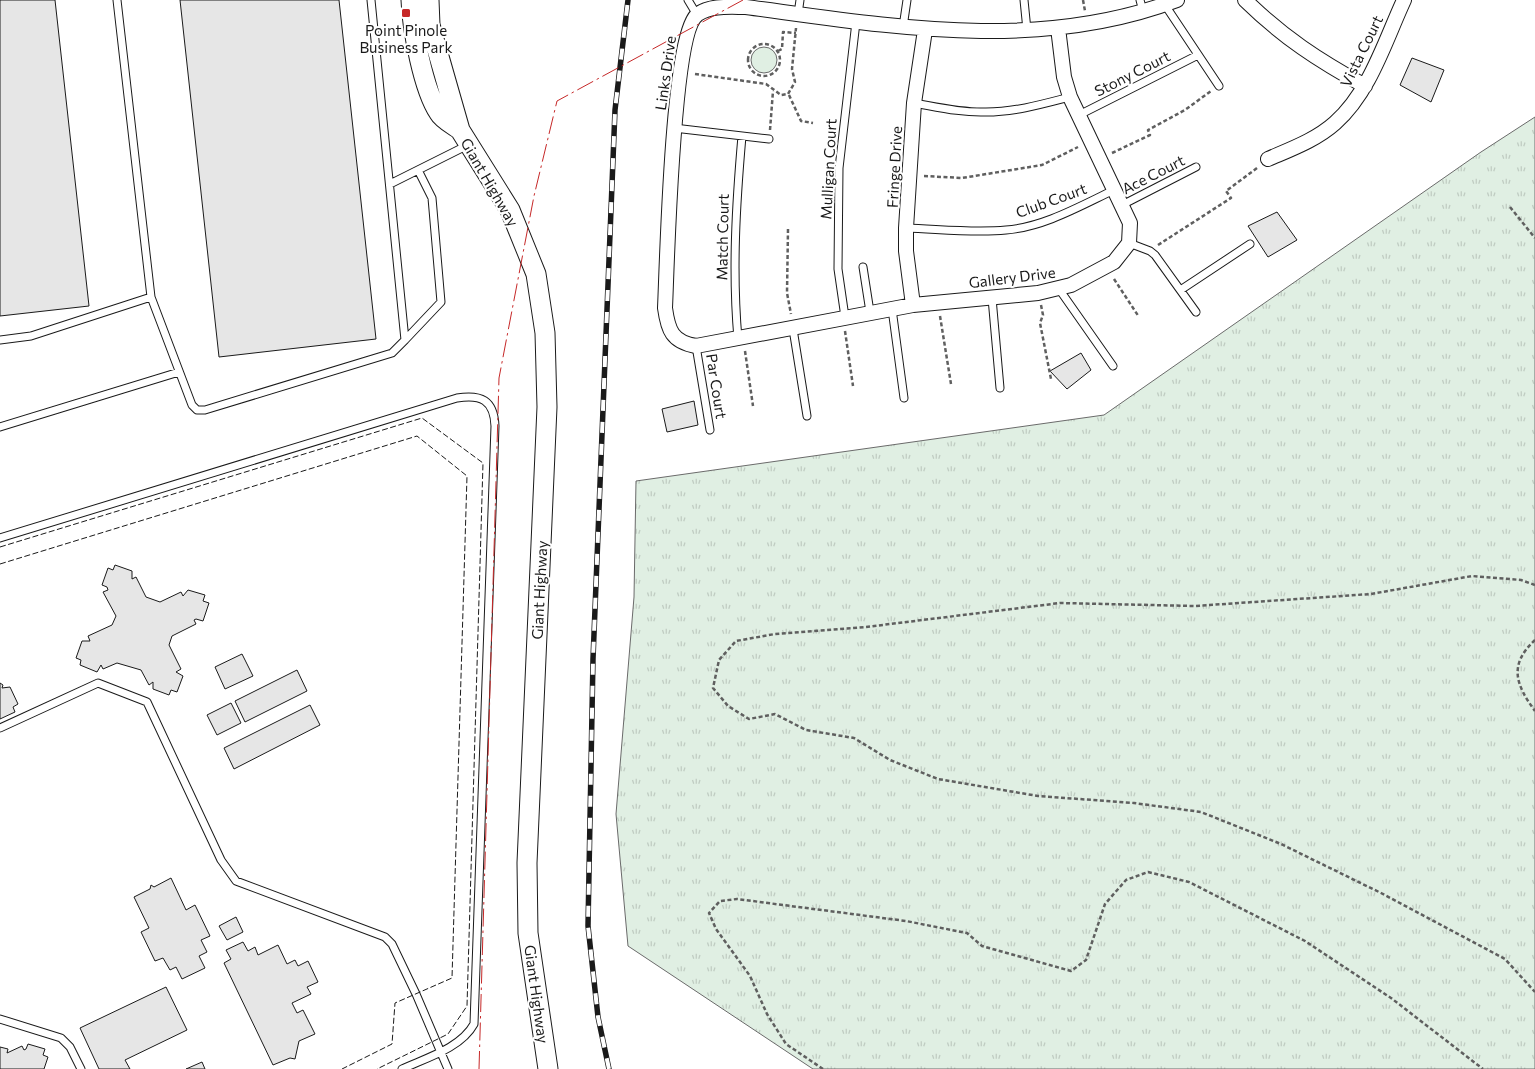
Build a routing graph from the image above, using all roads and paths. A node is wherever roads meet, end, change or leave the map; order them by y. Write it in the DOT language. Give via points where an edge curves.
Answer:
graph roads {
  1 [pos="116,0"];
  2 [pos="371,0"];
  3 [pos="410,0"];
  4 [pos="429,0"];
  5 [pos="688,0"];
  6 [pos="907,0"];
  7 [pos="1024,0"];
  8 [pos="1245,0"];
  9 [pos="1404,0"];
  10 [pos="1171,2"];
  11 [pos="1142,5"];
  12 [pos="799,7"];
  13 [pos="697,15"];
  14 [pos="856,22"];
  15 [pos="903,28"];
  16 [pos="1058,28"];
  17 [pos="925,30"];
  18 [pos="1027,30"];
  19 [pos="796,33"];
  20 [pos="778,51"];
  21 [pos="1198,56"];
  22 [pos="681,72"];
  23 [pos="760,75"];
  24 [pos="759,83"];
  25 [pos="1219,86"];
  26 [pos="1365,86"];
  27 [pos="773,90"];
  28 [pos="788,94"];
  29 [pos="1070,97"];
  30 [pos="914,103"];
  31 [pos="1079,115"];
  32 [pos="813,123"];
  33 [pos="674,128"];
  34 [pos="742,136"];
  35 [pos="464,137"];
  36 [pos="769,139"];
  37 [pos="1091,141"];
  38 [pos="1099,159"];
  39 [pos="1268,159"];
  40 [pos="1196,167"];
  41 [pos="418,170"];
  42 [pos="909,175"];
  43 [pos="390,184"];
  44 [pos="1114,190"];
  45 [pos="1122,205"];
  46 [pos="1510,207"];
  47 [pos="906,228"];
  48 [pos="788,229"];
  49 [pos="1535,238"];
  50 [pos="1129,243"];
  51 [pos="1250,244"];
  52 [pos="1150,251"];
  53 [pos="1106,266"];
  54 [pos="863,267"];
  55 [pos="1059,289"];
  56 [pos="1182,290"];
  57 [pos="1038,293"];
  58 [pos="152,297"];
  59 [pos="992,298"];
  60 [pos="937,302"];
  61 [pos="913,305"];
  62 [pos="892,308"];
  63 [pos="870,312"];
  64 [pos="1196,312"];
  65 [pos="845,317"];
  66 [pos="1139,317"];
  67 [pos="793,328"];
  68 [pos="741,339"];
  69 [pos="0,340"];
  70 [pos="405,340"];
  71 [pos="692,345"];
  72 [pos="1113,366"];
  73 [pos="179,372"];
  74 [pos="1051,379"];
  75 [pos="951,384"];
  76 [pos="853,386"];
  77 [pos="1000,388"];
  78 [pos="904,398"];
  79 [pos="753,406"];
  80 [pos="807,416"];
  81 [pos="0,427"];
  82 [pos="710,430"];
  83 [pos="0,538"];
  84 [pos="1535,585"];
  85 [pos="1535,640"];
  86 [pos="1535,711"];
  87 [pos="0,728"];
  88 [pos="1535,992"];
  89 [pos="0,1019"];
  90 [pos="439,1052"];
  91 [pos="81,1069"];
  92 [pos="402,1069"];
  93 [pos="448,1069"];
  94 [pos="548,1069"];
  95 [pos="823,1069"];
  96 [pos="1483,1069"];
  1 -- 58 [label="lane"];
  2 -- 43 [label="lane"];
  3 -- 35 [label="street, Giant Highway" via="416,43 439,114"];
  4 -- 35 [label="street, Giant Highway" via="430,25"];
  5 -- 13 [label="lane"];
  6 -- 15 [label="lane"];
  7 -- 18 [label="lane"];
  8 -- 26 [label="street" via="1305,52"];
  9 -- 26 [label="street, Vista Court"];
  10 -- 11 [label="street"];
  10 -- 21 [label="lane"];
  11 -- 16 [label="street"];
  12 -- 13 [label="street" via="719,7"];
  12 -- 14 [label="street"];
  12 -- 19 [label="path"];
  13 -- 22 [label="street, Links Drive" via="689,26"];
  14 -- 15 [label="street"];
  14 -- 65 [label="lane, Mulligan Court" via="839,168 838,270"];
  15 -- 17 [label="street"];
  16 -- 18 [label="street"];
  16 -- 29 [label="street"];
  17 -- 18 [label="street"];
  17 -- 30 [label="street, Fringe Drive"];
  19 -- 20 [label="path" via="783,32 782,49"];
  19 -- 28 [label="path" via="792,69 795,82"];
  20 -- 23 [label="path" via="777,69 768,75"];
  20 -- 23 [label="path" via="769,44 753,49 749,64"];
  21 -- 25 [label="lane"];
  21 -- 31 [label="lane, Stony Court"];
  22 -- 24 [label="path"];
  22 -- 33 [label="street, Links Drive"];
  23 -- 24 [label="path"];
  24 -- 27 [label="path"];
  25 -- 38 [label="path" via="1148,130 1150,135"];
  26 -- 39 [label="street, Vista Court" via="1334,124 1304,143"];
  27 -- 28 [label="path" via="781,95"];
  27 -- 36 [label="path"];
  28 -- 32 [label="path" via="801,121"];
  29 -- 30 [label="lane" via="1015,110 985,113"];
  29 -- 31 [label="street"];
  30 -- 42 [label="street, Fringe Drive"];
  31 -- 37 [label="street"];
  33 -- 34 [label="lane"];
  33 -- 71 [label="street, Links Drive" via="665,308 668,328 678,340"];
  34 -- 36 [label="lane"];
  34 -- 68 [label="lane, Match Court" via="736,202 735,302"];
  35 -- 41 [label="lane"];
  35 -- 94 [label="street, Giant Highway" via="510,210 536,274 545,333 547,407 527,863 528,933"];
  37 -- 38 [label="street"];
  37 -- 42 [label="path" via="1042,165 962,178"];
  38 -- 44 [label="street"];
  39 -- 52 [label="path" via="1226,191 1231,198"];
  40 -- 45 [label="lane, Ace Court"];
  41 -- 43 [label="lane"];
  41 -- 70 [label="lane" via="432,198 441,302"];
  42 -- 47 [label="street, Fringe Drive"];
  43 -- 70 [label="lane"];
  44 -- 45 [label="street"];
  44 -- 47 [label="lane, Club Court" via="1059,215 1006,230"];
  45 -- 50 [label="street" via="1130,223"];
  46 -- 49 [label="path"];
  47 -- 61 [label="street, Fringe Drive"];
  48 -- 67 [label="path" via="787,293"];
  50 -- 52 [label="lane"];
  50 -- 53 [label="street, Gallery Drive" via="1114,262"];
  51 -- 56 [label="lane"];
  52 -- 56 [label="lane"];
  53 -- 55 [label="street, Gallery Drive"];
  53 -- 66 [label="path"];
  54 -- 63 [label="lane"];
  55 -- 57 [label="street, Gallery Drive"];
  55 -- 72 [label="lane"];
  56 -- 64 [label="lane"];
  57 -- 59 [label="street, Gallery Drive"];
  57 -- 74 [label="path" via="1043,315 1040,323"];
  58 -- 69 [label="lane" via="31,336"];
  58 -- 73 [label="lane"];
  59 -- 60 [label="street, Gallery Drive"];
  59 -- 77 [label="lane"];
  60 -- 61 [label="street, Gallery Drive"];
  60 -- 75 [label="path"];
  61 -- 62 [label="street, Gallery Drive"];
  62 -- 63 [label="street, Gallery Drive"];
  62 -- 78 [label="lane"];
  63 -- 65 [label="street, Gallery Drive"];
  65 -- 67 [label="street, Gallery Drive"];
  65 -- 76 [label="path"];
  67 -- 68 [label="street, Gallery Drive"];
  67 -- 80 [label="lane"];
  68 -- 71 [label="street, Gallery Drive"];
  68 -- 79 [label="path"];
  70 -- 73 [label="lane" via="392,352 205,410 197,410 192,405"];
  71 -- 82 [label="lane, Par Court"];
  73 -- 81 [label="lane"];
  83 -- 90 [label="lane" via="457,398 482,398 489,405 495,414 495,426 474,1024 468,1034"];
  84 -- 88 [label="path" via="1520,580 1472,576 1371,594 1195,606 1060,603 876,626 775,634 736,640 719,660 712,688 728,706 749,719 775,714 806,730 854,738 890,760 938,779 1038,796 1201,812 1281,844 1504,959"];
  85 -- 86 [label="path" via="1518,664 1517,682"];
  87 -- 90 [label="lane" via="98,683 147,702 222,860 236,881 385,937 392,944 416,994"];
  89 -- 91 [label="lane" via="61,1038 70,1047"];
  90 -- 92 [label="lane"];
  90 -- 93 [label="lane"];
  95 -- 96 [label="path" via="786,1044 767,1014 750,976 716,929 710,913 720,901 737,899 967,933 982,946 1071,971 1086,960 1105,904 1126,880 1148,872 1189,882 1305,942 1391,998"];
}
